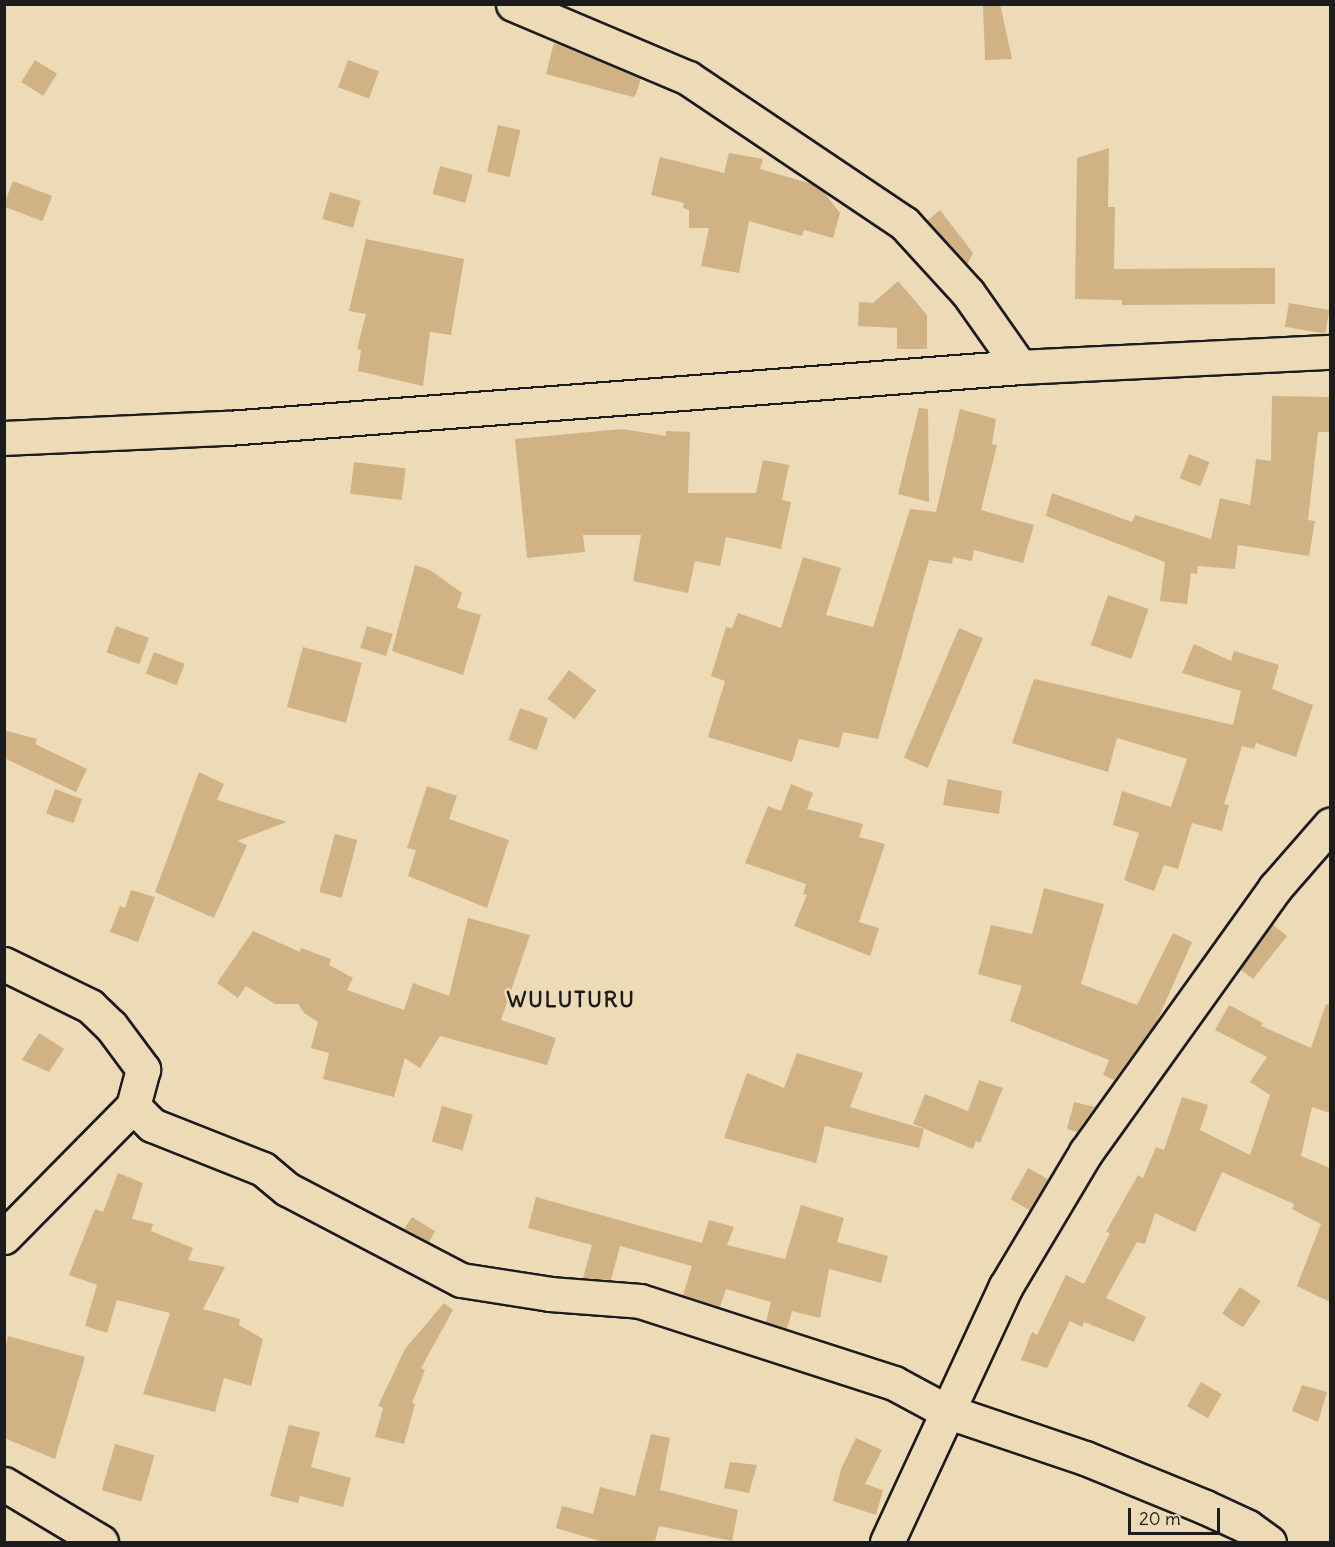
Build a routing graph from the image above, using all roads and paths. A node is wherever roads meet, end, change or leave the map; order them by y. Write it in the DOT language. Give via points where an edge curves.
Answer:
graph roads {
  1 [pos="513,4"];
  2 [pos="1330,352"];
  3 [pos="1020,367"];
  4 [pos="4,438"];
  5 [pos="1330,825"];
  6 [pos="4,964"];
  7 [pos="133,1106"];
  8 [pos="4,1237"];
  9 [pos="946,1411"];
  10 [pos="4,1484"];
  11 [pos="101,1542"];
  12 [pos="887,1542"];
  13 [pos="1269,1542"];
  1 -- 3 [label="street" via="688,78 904,223 968,293"];
  2 -- 3 [label="street"];
  3 -- 4 [label="street" via="228,428"];
  5 -- 9 [label="street" via="1275,888 1086,1152 1006,1286"];
  6 -- 7 [label="street" via="90,1006 111,1026 143,1069"];
  7 -- 8 [label="street"];
  7 -- 9 [label="street" via="152,1125 263,1169 287,1189 461,1280 550,1294 640,1301 894,1383"];
  9 -- 12 [label="street"];
  9 -- 13 [label="street" via="1107,1467 1248,1527"];
  10 -- 11 [label="street"];
}
